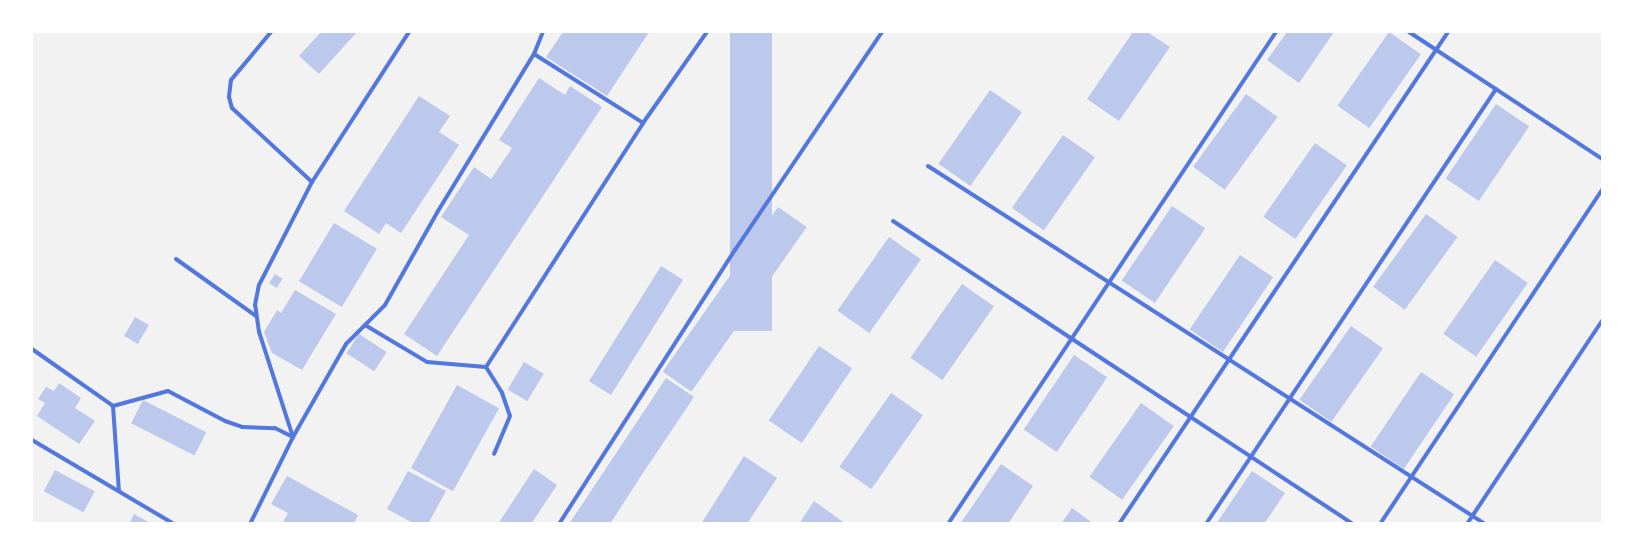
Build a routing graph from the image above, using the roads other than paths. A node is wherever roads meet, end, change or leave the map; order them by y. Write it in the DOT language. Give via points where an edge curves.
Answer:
graph roads {
  1 [pos="270,32"];
  2 [pos="409,32"];
  3 [pos="543,32"];
  4 [pos="707,32"];
  5 [pos="882,32"];
  6 [pos="1276,32"];
  7 [pos="1409,32"];
  8 [pos="1448,32"];
  9 [pos="1436,49"];
  10 [pos="534,54"];
  11 [pos="1496,89"];
  12 [pos="643,123"];
  13 [pos="1602,159"];
  14 [pos="928,166"];
  15 [pos="312,182"];
  16 [pos="1602,190"];
  17 [pos="893,221"];
  18 [pos="176,259"];
  19 [pos="1109,282"];
  20 [pos="256,316"];
  21 [pos="1602,321"];
  22 [pos="365,325"];
  23 [pos="1071,338"];
  24 [pos="32,349"];
  25 [pos="1229,359"];
  26 [pos="486,367"];
  27 [pos="1290,398"];
  28 [pos="113,406"];
  29 [pos="1191,416"];
  30 [pos="293,438"];
  31 [pos="32,440"];
  32 [pos="494,454"];
  33 [pos="1250,456"];
  34 [pos="1411,476"];
  35 [pos="119,491"];
  36 [pos="1472,515"];
  37 [pos="174,524"];
  38 [pos="250,524"];
  39 [pos="559,524"];
  40 [pos="948,524"];
  41 [pos="1119,524"];
  42 [pos="1206,524"];
  43 [pos="1353,524"];
  44 [pos="1380,524"];
  45 [pos="1467,524"];
  46 [pos="1485,524"];
  1 -- 15 [label="lane" via="231,80 232,108"];
  2 -- 15 [label="lane"];
  3 -- 10 [label="lane"];
  4 -- 12 [label="lane"];
  5 -- 39 [label="lane" via="746,232"];
  6 -- 19 [label="lane"];
  7 -- 9 [label="lane"];
  8 -- 9 [label="lane"];
  9 -- 11 [label="lane"];
  9 -- 25 [label="lane"];
  10 -- 12 [label="lane"];
  10 -- 22 [label="lane" via="385,305"];
  11 -- 13 [label="lane"];
  11 -- 27 [label="lane"];
  12 -- 26 [label="lane"];
  14 -- 19 [label="lane"];
  15 -- 20 [label="lane" via="259,285"];
  16 -- 34 [label="lane"];
  17 -- 23 [label="lane"];
  18 -- 20 [label="lane"];
  19 -- 23 [label="lane"];
  19 -- 25 [label="lane"];
  20 -- 30 [label="lane"];
  21 -- 36 [label="lane"];
  22 -- 26 [label="lane" via="427,362"];
  22 -- 30 [label="lane" via="346,344"];
  23 -- 29 [label="lane"];
  23 -- 40 [label="lane"];
  24 -- 28 [label="lane"];
  25 -- 27 [label="lane"];
  25 -- 29 [label="lane"];
  26 -- 32 [label="lane" via="510,416"];
  27 -- 33 [label="lane"];
  27 -- 34 [label="lane"];
  28 -- 30 [label="lane" via="168,391 225,421 242,427 275,428"];
  28 -- 35 [label="lane"];
  29 -- 33 [label="lane"];
  29 -- 41 [label="lane"];
  30 -- 38 [label="lane"];
  31 -- 35 [label="lane"];
  33 -- 42 [label="lane"];
  33 -- 43 [label="lane"];
  34 -- 36 [label="lane"];
  34 -- 44 [label="lane"];
  35 -- 37 [label="lane"];
  36 -- 45 [label="lane"];
  36 -- 46 [label="lane"];
}
